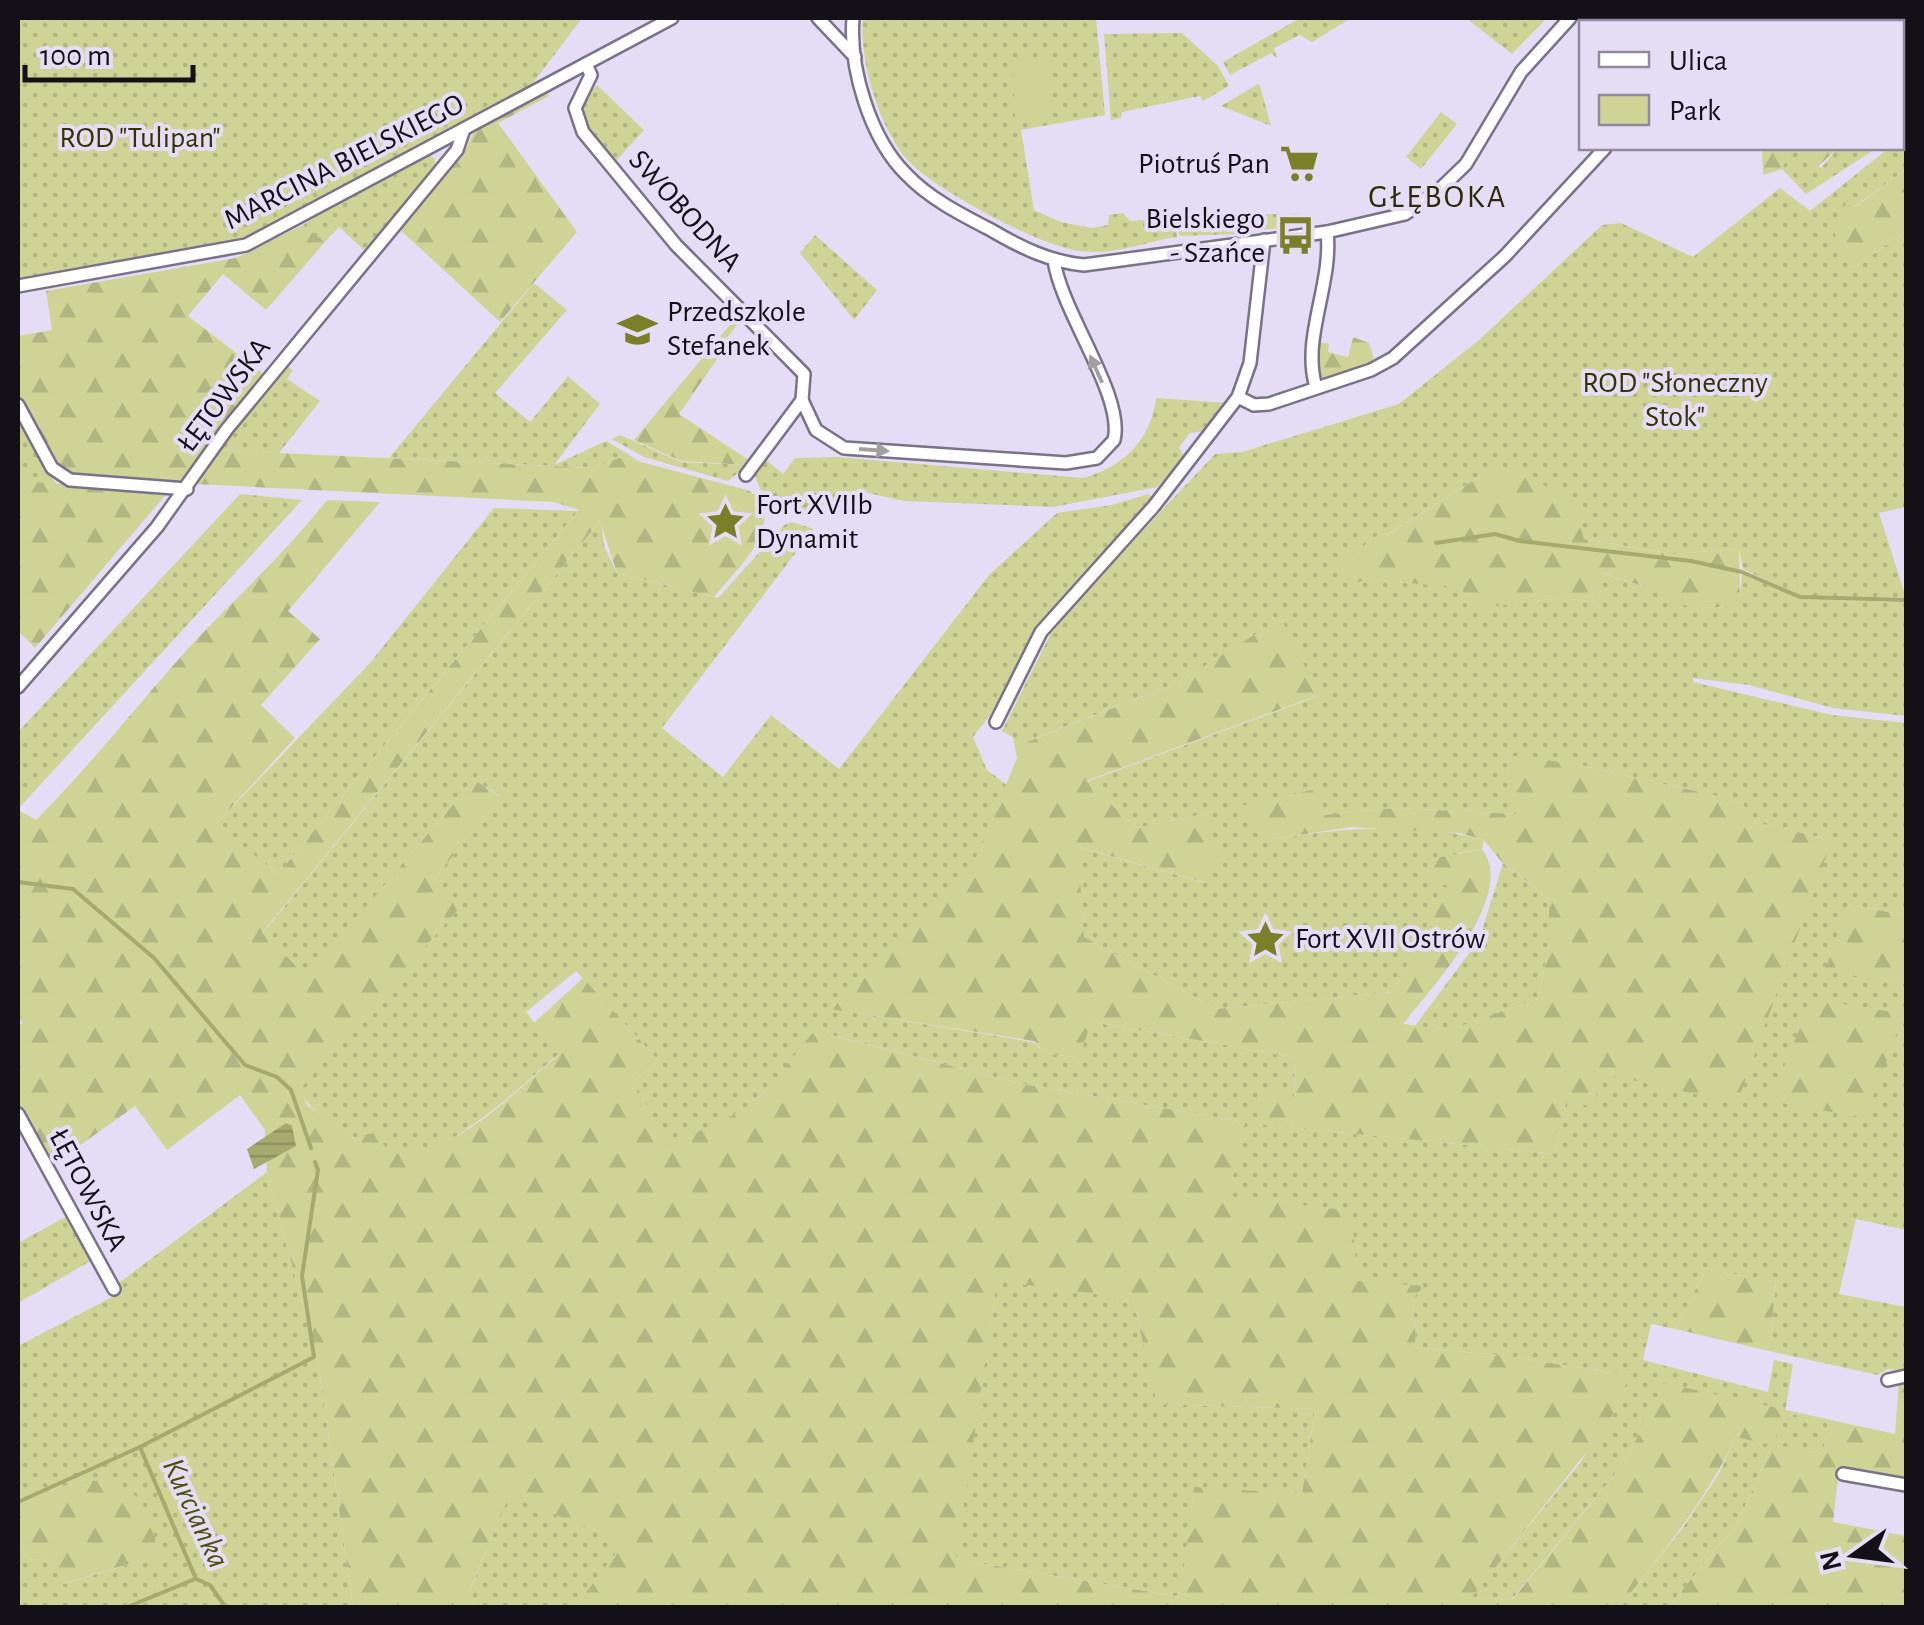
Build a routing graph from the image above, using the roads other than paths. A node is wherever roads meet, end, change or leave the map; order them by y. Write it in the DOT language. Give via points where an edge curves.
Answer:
graph roads {
  1 [pos="672,18"];
  2 [pos="818,18"];
  3 [pos="1570,18"];
  4 [pos="853,19"];
  5 [pos="829,30"];
  6 [pos="854,57"];
  7 [pos="586,64"];
  8 [pos="464,129"];
  9 [pos="1602,150"];
  10 [pos="1327,232"];
  11 [pos="1264,240"];
  12 [pos="1054,260"];
  13 [pos="18,286"];
  14 [pos="1316,387"];
  15 [pos="1238,397"];
  16 [pos="802,400"];
  17 [pos="18,405"];
  18 [pos="746,475"];
  19 [pos="186,489"];
  20 [pos="18,687"];
  21 [pos="996,722"];
  22 [pos="18,1114"];
  23 [pos="114,1289"];
  24 [pos="1906,1376"];
  25 [pos="1888,1380"];
  26 [pos="1843,1474"];
  27 [pos="1906,1485"];
  1 -- 7 [label="street, MARCINA BIELSKIEGO"];
  2 -- 5 [label="street"];
  3 -- 10 [label="street" via="1533,56 1480,148 1438,192 1385,222"];
  4 -- 5 [label="street"];
  4 -- 6 [label="street"];
  5 -- 6 [label="street"];
  6 -- 12 [label="street" via="870,113 906,174 960,214"];
  7 -- 8 [label="street, MARCINA BIELSKIEGO"];
  7 -- 16 [label="street, SWOBODNA" via="592,75 576,108 583,132 676,245 800,368"];
  8 -- 13 [label="street, MARCINA BIELSKIEGO" via="246,245"];
  8 -- 19 [label="street, ŁĘTOWSKA" via="457,150 226,428"];
  9 -- 14 [label="street" via="1505,256 1393,358"];
  10 -- 11 [label="street"];
  10 -- 14 [label="street" via="1328,278 1310,370"];
  11 -- 12 [label="street" via="1098,264"];
  11 -- 15 [label="street" via="1250,363"];
  16 -- 12 [label="street, one-way" via="816,430 844,448 1089,462 1114,440 1115,414 1060,289"];
  14 -- 15 [label="street" via="1254,406"];
  15 -- 21 [label="street" via="1154,506 1042,632"];
  16 -- 18 [label="street"];
  17 -- 19 [label="street" via="46,459 70,480"];
  19 -- 20 [label="street, ŁĘTOWSKA"];
  22 -- 23 [label="street, ŁĘTOWSKA"];
  24 -- 25 [label="street"];
  26 -- 27 [label="street"];
}
